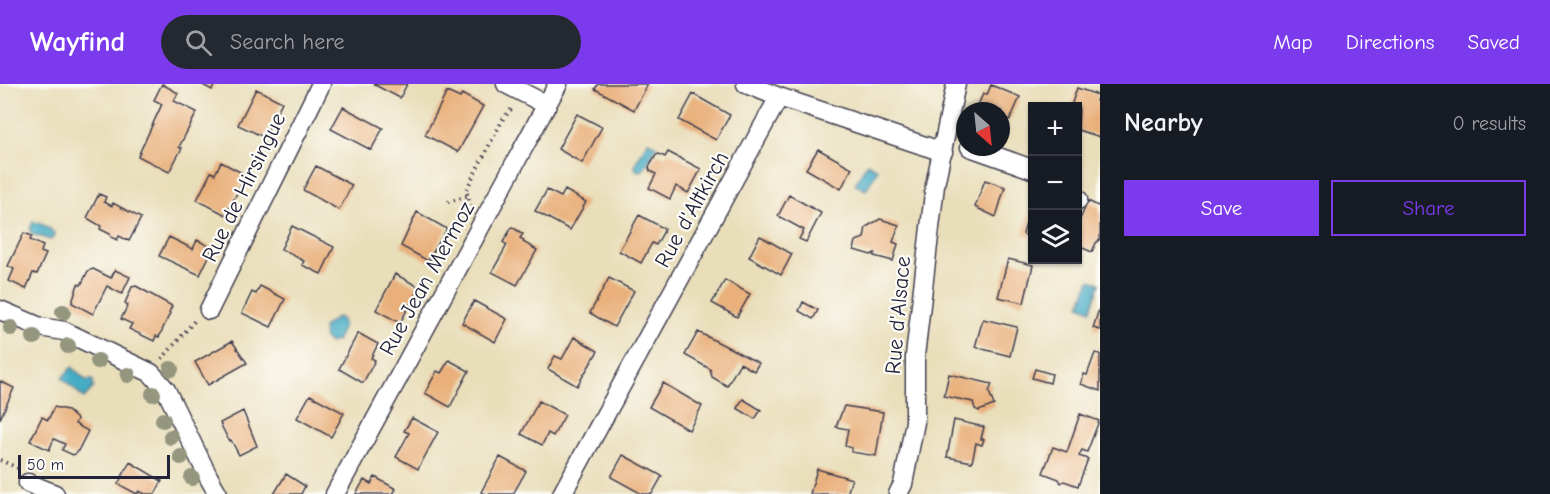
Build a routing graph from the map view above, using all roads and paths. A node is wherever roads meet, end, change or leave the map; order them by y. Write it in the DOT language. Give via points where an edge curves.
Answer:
graph roads {
  1 [pos="321,84"];
  2 [pos="506,84"];
  3 [pos="558,84"];
  4 [pos="746,84"];
  5 [pos="956,84"];
  6 [pos="779,98"];
  7 [pos="516,101"];
  8 [pos="547,105"];
  9 [pos="944,145"];
  10 [pos="956,145"];
  11 [pos="995,156"];
  12 [pos="1028,168"];
  13 [pos="468,196"];
  14 [pos="448,202"];
  15 [pos="475,216"];
  16 [pos="0,310"];
  17 [pos="209,310"];
  18 [pos="157,366"];
  19 [pos="0,459"];
  20 [pos="28,478"];
  21 [pos="56,494"];
  22 [pos="218,494"];
  23 [pos="335,494"];
  24 [pos="562,494"];
  25 [pos="898,494"];
  1 -- 17 [label="street, Rue de Hirsingue"];
  2 -- 8 [label="street"];
  3 -- 8 [label="street, Rue Jean Mermoz"];
  4 -- 6 [label="street"];
  5 -- 9 [label="street, Rue d'Alsace"];
  6 -- 9 [label="street"];
  6 -- 24 [label="street, Rue d'Altkirch"];
  7 -- 13 [label="path" via="466,190"];
  8 -- 23 [label="street, Rue Jean Mermoz"];
  9 -- 10 [label="street"];
  9 -- 25 [label="street, Rue d'Alsace" via="935,186 915,356 915,422"];
  11 -- 12 [label="street"];
  13 -- 14 [label="path"];
  13 -- 15 [label="path"];
  16 -- 22 [label="street" via="40,327 64,331 151,373 166,390"];
  17 -- 18 [label="path" via="193,320"];
  19 -- 20 [label="path"];
  20 -- 21 [label="street"];
}
